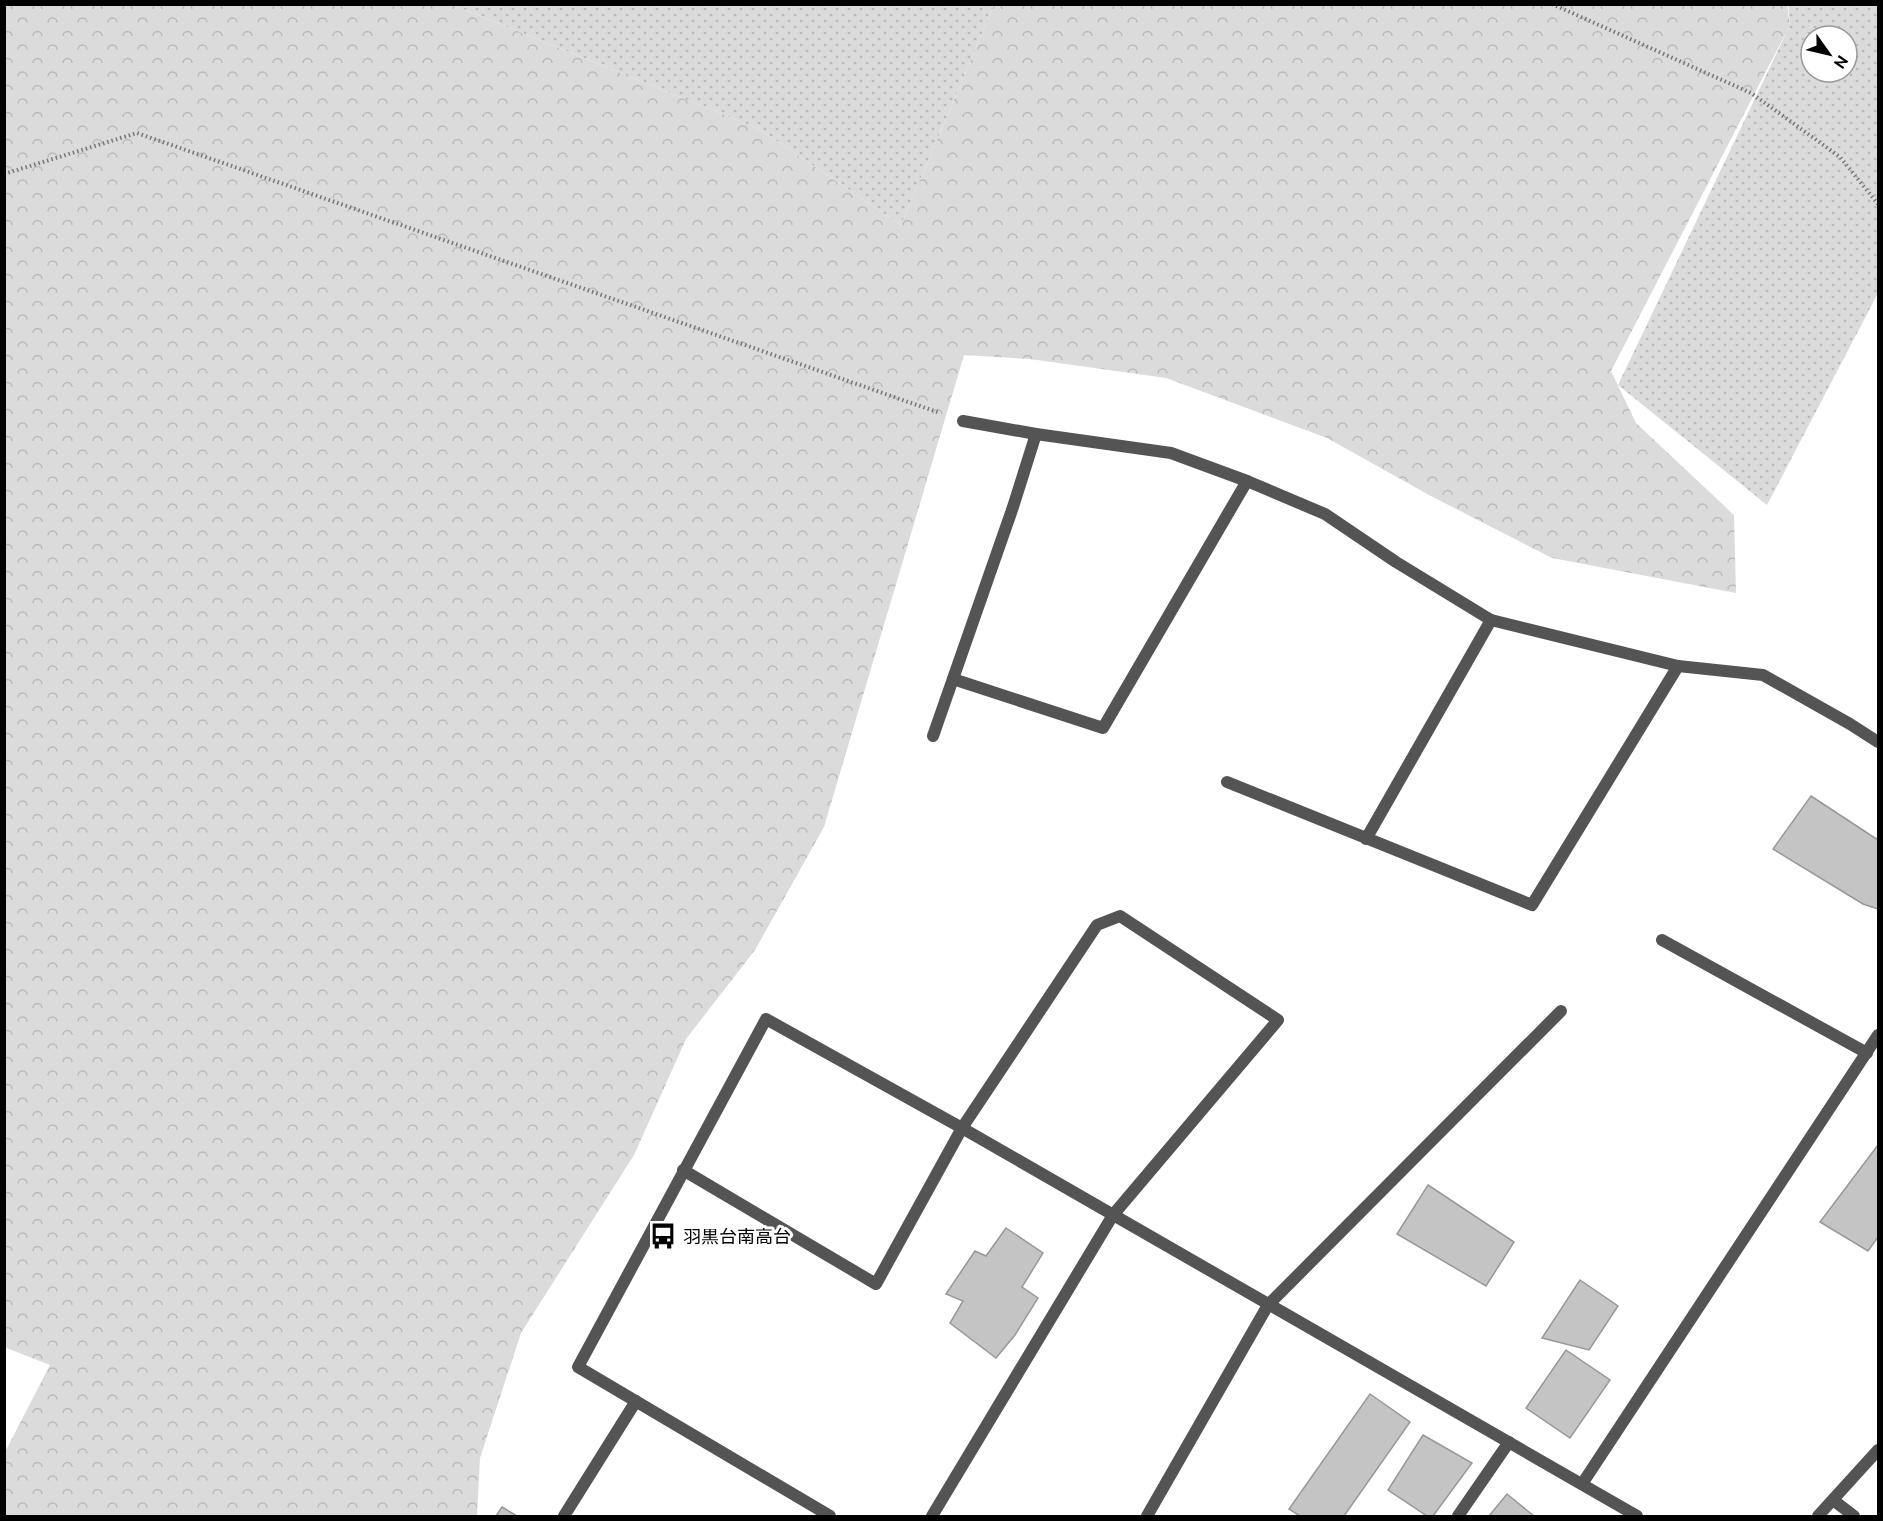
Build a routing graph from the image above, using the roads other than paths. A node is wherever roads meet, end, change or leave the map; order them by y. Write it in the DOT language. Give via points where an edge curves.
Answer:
graph roads {
  1 [pos="963,421"];
  2 [pos="1036,434"];
  3 [pos="1247,481"];
  4 [pos="1491,620"];
  5 [pos="1678,666"];
  6 [pos="953,680"];
  7 [pos="933,736"];
  8 [pos="1878,742"];
  9 [pos="1227,782"];
  10 [pos="1366,839"];
  11 [pos="1662,940"];
  12 [pos="1561,1011"];
  13 [pos="1878,1035"];
  14 [pos="1867,1053"];
  15 [pos="962,1128"];
  16 [pos="683,1170"];
  17 [pos="1113,1215"];
  18 [pos="1268,1305"];
  19 [pos="636,1401"];
  20 [pos="1509,1442"];
  21 [pos="1878,1450"];
  22 [pos="1582,1484"];
  23 [pos="1833,1500"];
  24 [pos="564,1516"];
  25 [pos="830,1516"];
  26 [pos="933,1516"];
  27 [pos="1147,1516"];
  28 [pos="1458,1516"];
  29 [pos="1638,1516"];
  30 [pos="1818,1516"];
  31 [pos="1854,1516"];
  1 -- 2 [label="street"];
  2 -- 3 [label="street" via="1171,453"];
  2 -- 6 [label="street"];
  3 -- 4 [label="street" via="1325,514"];
  3 -- 6 [label="street" via="1103,728"];
  4 -- 5 [label="street"];
  4 -- 10 [label="street"];
  5 -- 8 [label="street" via="1763,675"];
  5 -- 10 [label="street" via="1532,905"];
  6 -- 7 [label="street"];
  9 -- 10 [label="street"];
  11 -- 14 [label="street"];
  12 -- 18 [label="street"];
  13 -- 14 [label="street"];
  14 -- 22 [label="street"];
  15 -- 16 [label="street" via="766,1019"];
  15 -- 16 [label="street" via="876,1284"];
  15 -- 17 [label="street"];
  15 -- 17 [label="street" via="1097,925 1120,916 1278,1020"];
  16 -- 19 [label="street" via="578,1367"];
  17 -- 18 [label="street"];
  17 -- 26 [label="street"];
  18 -- 20 [label="street"];
  18 -- 27 [label="street"];
  19 -- 24 [label="street"];
  19 -- 25 [label="street"];
  20 -- 22 [label="street"];
  20 -- 28 [label="street"];
  21 -- 23 [label="street"];
  22 -- 29 [label="street"];
  23 -- 30 [label="street"];
  23 -- 31 [label="street"];
}
